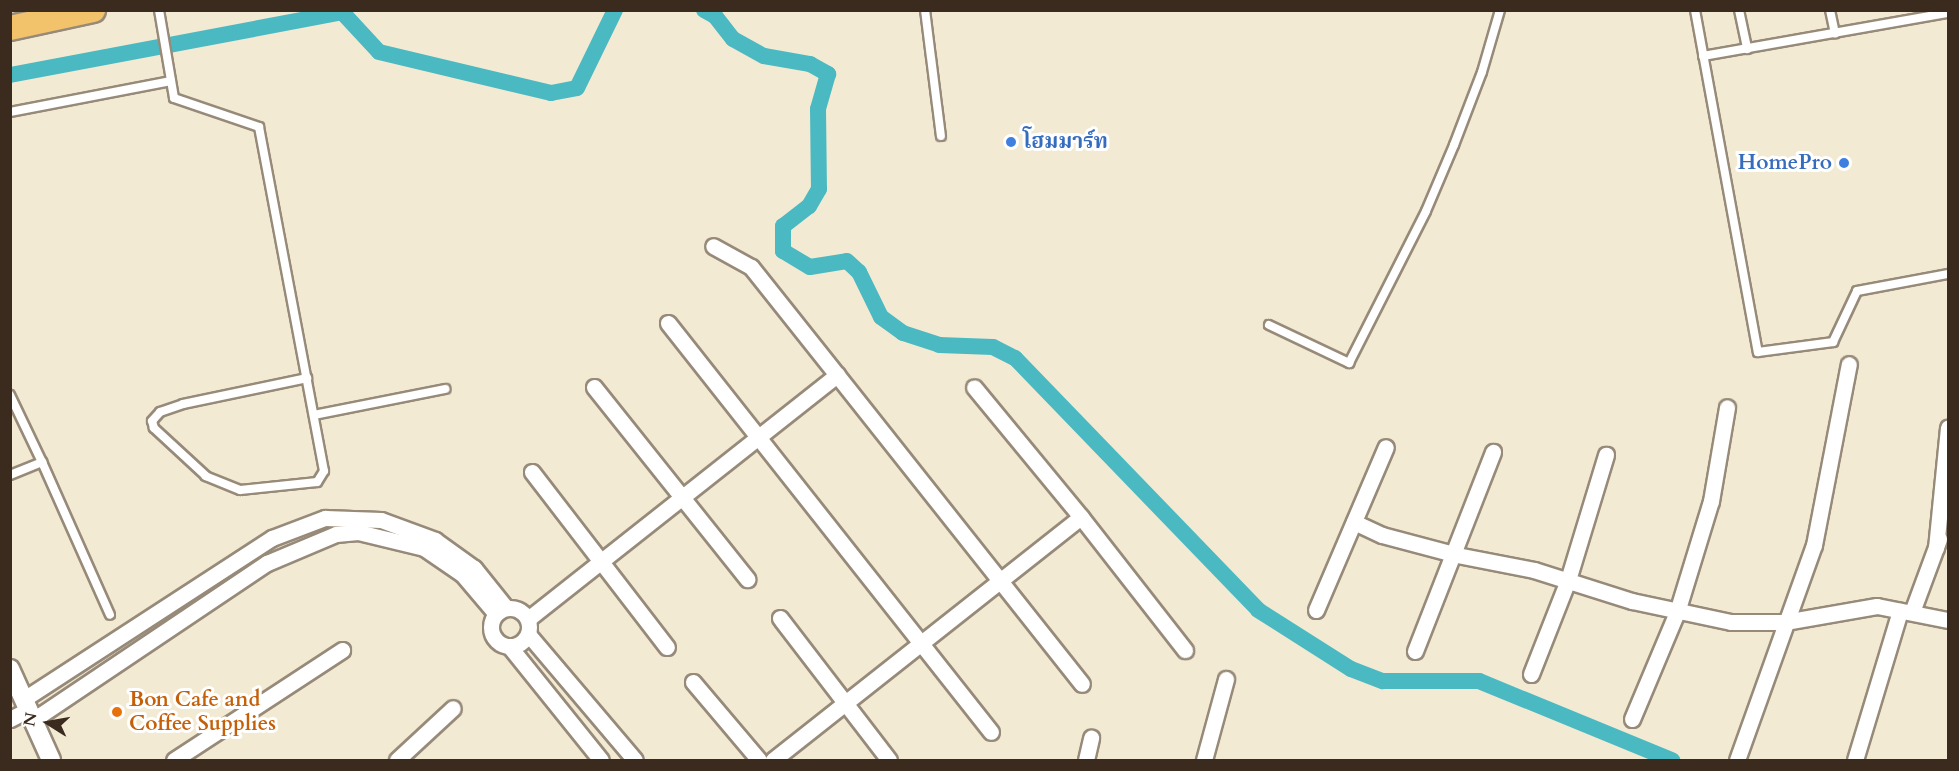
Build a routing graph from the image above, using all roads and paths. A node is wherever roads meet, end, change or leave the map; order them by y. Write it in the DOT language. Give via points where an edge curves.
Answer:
graph roads {
  1 [pos="93,10"];
  2 [pos="159,10"];
  3 [pos="926,10"];
  4 [pos="1500,10"];
  5 [pos="1695,10"];
  6 [pos="1739,10"];
  7 [pos="1830,10"];
  8 [pos="1948,13"];
  9 [pos="1916,15"];
  10 [pos="10,28"];
  11 [pos="1835,33"];
  12 [pos="1746,49"];
  13 [pos="1703,56"];
  14 [pos="171,81"];
  15 [pos="10,102"];
  16 [pos="11,112"];
  17 [pos="941,136"];
  18 [pos="713,246"];
  19 [pos="1948,274"];
  20 [pos="668,323"];
  21 [pos="1269,325"];
  22 [pos="1849,364"];
  23 [pos="837,375"];
  24 [pos="307,378"];
  25 [pos="594,387"];
  26 [pos="974,387"];
  27 [pos="445,389"];
  28 [pos="10,395"];
  29 [pos="1727,407"];
  30 [pos="314,416"];
  31 [pos="1948,428"];
  32 [pos="760,436"];
  33 [pos="1386,447"];
  34 [pos="1493,452"];
  35 [pos="1606,455"];
  36 [pos="42,462"];
  37 [pos="532,472"];
  38 [pos="10,475"];
  39 [pos="682,498"];
  40 [pos="1948,516"];
  41 [pos="1081,517"];
  42 [pos="1354,522"];
  43 [pos="1936,548"];
  44 [pos="1453,554"];
  45 [pos="603,560"];
  46 [pos="747,579"];
  47 [pos="1002,579"];
  48 [pos="1568,580"];
  49 [pos="1317,610"];
  50 [pos="501,611"];
  51 [pos="1906,611"];
  52 [pos="1677,612"];
  53 [pos="110,615"];
  54 [pos="780,618"];
  55 [pos="1948,620"];
  56 [pos="1785,622"];
  57 [pos="528,627"];
  58 [pos="112,641"];
  59 [pos="922,643"];
  60 [pos="510,647"];
  61 [pos="667,647"];
  62 [pos="342,650"];
  63 [pos="1185,650"];
  64 [pos="1415,651"];
  65 [pos="124,660"];
  66 [pos="10,669"];
  67 [pos="1531,674"];
  68 [pos="1226,679"];
  69 [pos="693,682"];
  70 [pos="1082,684"];
  71 [pos="844,704"];
  72 [pos="453,708"];
  73 [pos="28,710"];
  74 [pos="10,719"];
  75 [pos="1632,719"];
  76 [pos="605,723"];
  77 [pos="991,732"];
  78 [pos="1091,738"];
  79 [pos="584,739"];
  80 [pos="51,760"];
  81 [pos="174,760"];
  82 [pos="397,760"];
  83 [pos="600,760"];
  84 [pos="635,760"];
  85 [pos="759,760"];
  86 [pos="773,760"];
  87 [pos="889,760"];
  88 [pos="1086,760"];
  89 [pos="1204,760"];
  90 [pos="1737,760"];
  91 [pos="1855,760"];
  1 -- 10 [label="highway"];
  2 -- 14 [label="lane"];
  3 -- 17 [label="lane"];
  4 -- 21 [label="lane" via="1482,72 1450,156 1349,363"];
  5 -- 13 [label="lane"];
  6 -- 12 [label="lane"];
  7 -- 11 [label="lane"];
  8 -- 9 [label="lane"];
  9 -- 11 [label="lane"];
  11 -- 12 [label="lane"];
  12 -- 13 [label="lane"];
  13 -- 19 [label="lane" via="1758,352 1833,342 1857,291"];
  14 -- 16 [label="lane"];
  14 -- 24 [label="lane" via="174,98 259,127"];
  15 -- 16 [label="lane"];
  18 -- 23 [label="street" via="751,267"];
  20 -- 32 [label="street"];
  22 -- 56 [label="street" via="1814,545"];
  23 -- 32 [label="street"];
  23 -- 47 [label="street"];
  24 -- 30 [label="lane"];
  24 -- 30 [label="lane" via="183,404 160,412 152,421 154,428 206,476 240,490 317,482 324,471"];
  25 -- 39 [label="street"];
  26 -- 41 [label="street"];
  27 -- 30 [label="lane"];
  28 -- 36 [label="lane"];
  29 -- 52 [label="street" via="1711,501"];
  31 -- 43 [label="street"];
  32 -- 39 [label="street"];
  32 -- 59 [label="street"];
  33 -- 42 [label="street"];
  34 -- 44 [label="street"];
  35 -- 48 [label="street"];
  36 -- 38 [label="lane"];
  36 -- 53 [label="lane"];
  37 -- 45 [label="street"];
  39 -- 45 [label="street"];
  39 -- 46 [label="street"];
  40 -- 43 [label="street"];
  41 -- 47 [label="street"];
  41 -- 63 [label="street"];
  42 -- 44 [label="street" via="1382,535"];
  42 -- 49 [label="street"];
  43 -- 51 [label="street"];
  44 -- 48 [label="street"];
  44 -- 64 [label="street"];
  45 -- 57 [label="street"];
  45 -- 61 [label="street"];
  47 -- 59 [label="street"];
  47 -- 70 [label="street"];
  48 -- 52 [label="street"];
  48 -- 67 [label="street"];
  50 -- 57 [label="street" via="516,609"];
  50 -- 58 [label="street" via="474,567 435,540 381,520 325,518 272,538"];
  50 -- 60 [label="street" via="490,627 492,636"];
  50 -- 65 [label="street" via="462,574 424,548 358,532 336,534 267,563"];
  51 -- 55 [label="street"];
  51 -- 56 [label="street" via="1877,606"];
  51 -- 91 [label="street"];
  52 -- 56 [label="street" via="1731,622"];
  52 -- 75 [label="street"];
  54 -- 71 [label="street"];
  56 -- 90 [label="street"];
  57 -- 60 [label="street" via="520,644"];
  57 -- 76 [label="street"];
  58 -- 65 [label="street"];
  58 -- 73 [label="street"];
  59 -- 71 [label="street"];
  59 -- 77 [label="street"];
  60 -- 79 [label="street"];
  62 -- 81 [label="street"];
  65 -- 73 [label="street"];
  66 -- 73 [label="street"];
  68 -- 89 [label="street"];
  69 -- 85 [label="street"];
  71 -- 86 [label="street"];
  71 -- 87 [label="street"];
  72 -- 82 [label="street"];
  73 -- 74 [label="street"];
  73 -- 80 [label="street"];
  76 -- 79 [label="street"];
  76 -- 84 [label="street"];
  78 -- 88 [label="street"];
  79 -- 83 [label="street"];
}
